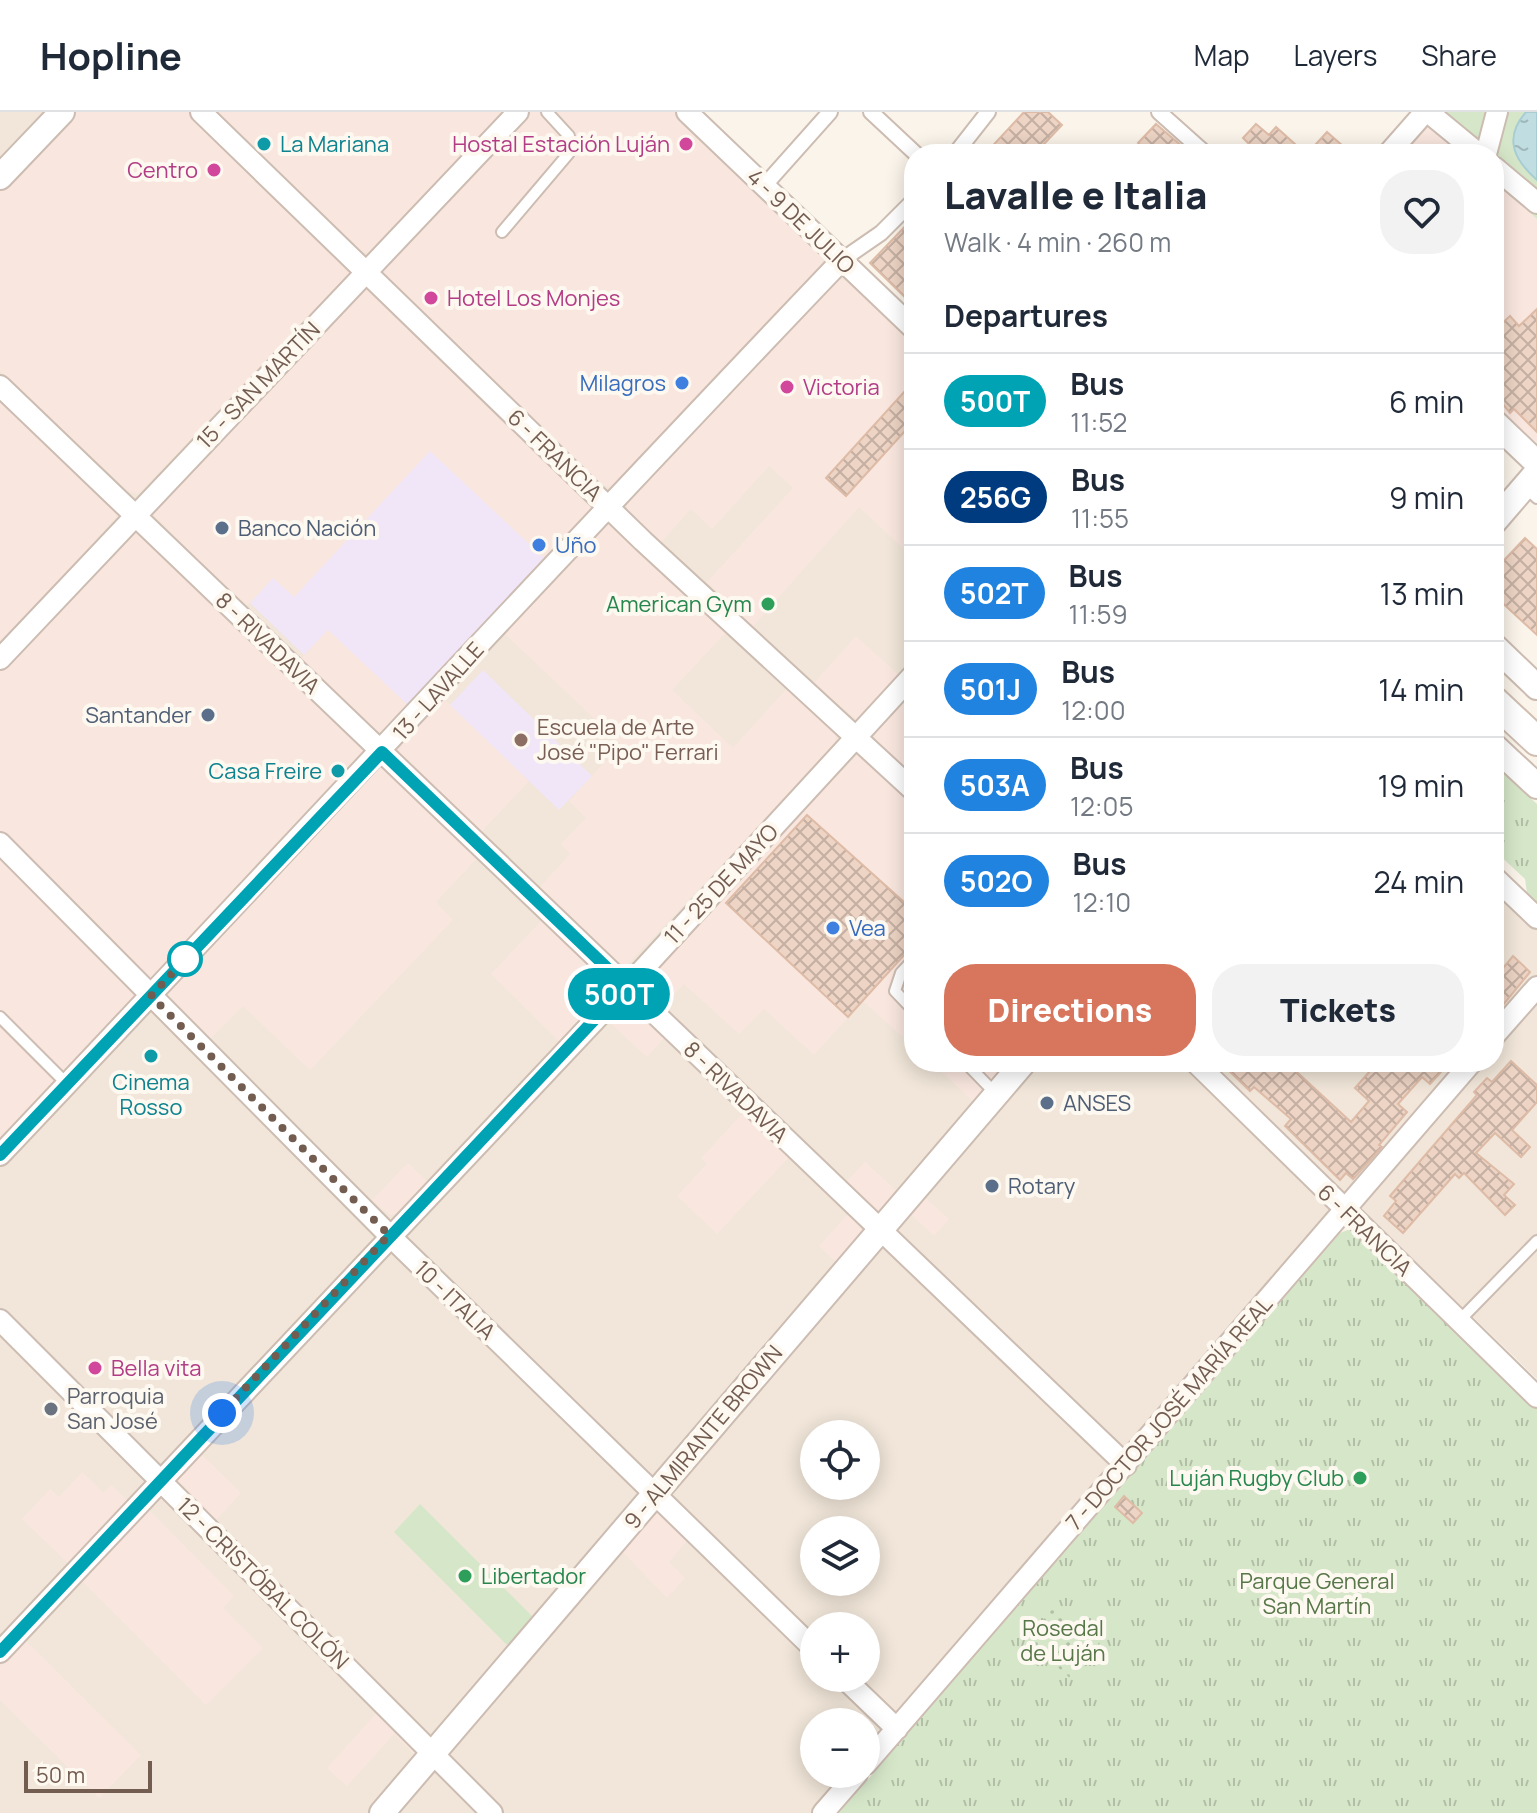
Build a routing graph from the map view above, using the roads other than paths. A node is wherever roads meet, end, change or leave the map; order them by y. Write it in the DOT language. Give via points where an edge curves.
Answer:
graph roads {
  1 [pos="62,112"];
  2 [pos="201,112"];
  3 [pos="518,112"];
  4 [pos="547,112"];
  5 [pos="687,112"];
  6 [pos="830,112"];
  7 [pos="871,112"];
  8 [pos="988,112"];
  9 [pos="1159,112"];
  10 [pos="1427,112"];
  11 [pos="1497,112"];
  12 [pos="905,144"];
  13 [pos="963,144"];
  14 [pos="1195,144"];
  15 [pos="1397,144"];
  16 [pos="1467,144"];
  17 [pos="1489,144"];
  18 [pos="1504,175"];
  19 [pos="0,177"];
  20 [pos="764,186"];
  21 [pos="1537,203"];
  22 [pos="904,210"];
  23 [pos="502,232"];
  24 [pos="842,260"];
  25 [pos="367,271"];
  26 [pos="904,319"];
  27 [pos="0,386"];
  28 [pos="1504,432"];
  29 [pos="1537,463"];
  30 [pos="1533,485"];
  31 [pos="607,506"];
  32 [pos="1504,513"];
  33 [pos="134,514"];
  34 [pos="1504,656"];
  35 [pos="0,659"];
  36 [pos="904,685"];
  37 [pos="1537,687"];
  38 [pos="1504,710"];
  39 [pos="857,737"];
  40 [pos="1537,741"];
  41 [pos="382,752"];
  42 [pos="1504,755"];
  43 [pos="904,782"];
  44 [pos="1537,786"];
  45 [pos="0,843"];
  46 [pos="1504,887"];
  47 [pos="1537,918"];
  48 [pos="904,970"];
  49 [pos="626,986"];
  50 [pos="1537,987"];
  51 [pos="151,996"];
  52 [pos="904,1000"];
  53 [pos="0,1017"];
  54 [pos="1504,1025"];
  55 [pos="975,1072"];
  56 [pos="1015,1072"];
  57 [pos="1205,1072"];
  58 [pos="1463,1072"];
  59 [pos="67,1084"];
  60 [pos="996,1094"];
  61 [pos="0,1155"];
  62 [pos="1344,1210"];
  63 [pos="880,1229"];
  64 [pos="389,1235"];
  65 [pos="1537,1241"];
  66 [pos="0,1320"];
  67 [pos="1459,1321"];
  68 [pos="1537,1397"];
  69 [pos="1126,1465"];
  70 [pos="160,1480"];
  71 [pos="654,1494"];
  72 [pos="800,1635"];
  73 [pos="0,1652"];
  74 [pos="859,1692"];
  75 [pos="897,1729"];
  76 [pos="880,1748"];
  77 [pos="433,1754"];
  78 [pos="845,1788"];
  79 [pos="382,1813"];
  80 [pos="492,1813"];
  81 [pos="823,1813"];
  1 -- 19 [label="street"];
  2 -- 25 [label="street, 6 - FRANCIA"];
  3 -- 25 [label="street, 15 - SAN MARTÍN"];
  4 -- 23 [label="lane" via="569,136 569,153"];
  5 -- 20 [label="street, 4 - 9 DE JULIO"];
  6 -- 20 [label="street"];
  7 -- 12 [label="street"];
  8 -- 13 [label="street"];
  9 -- 14 [label="street"];
  10 -- 15 [label="street"];
  10 -- 16 [label="street"];
  11 -- 17 [label="street"];
  18 -- 21 [label="street"];
  20 -- 24 [label="street, 4 - 9 DE JULIO"];
  22 -- 24 [label="street"];
  24 -- 26 [label="street, 4 - 9 DE JULIO"];
  24 -- 31 [label="street, 13 - LAVALLE"];
  25 -- 31 [label="street, 6 - FRANCIA"];
  25 -- 33 [label="street, 15 - SAN MARTÍN"];
  27 -- 33 [label="street, 8 - RIVADAVIA"];
  28 -- 29 [label="street"];
  30 -- 32 [label="street"];
  31 -- 39 [label="street, 6 - FRANCIA"];
  31 -- 41 [label="street, 13 - LAVALLE"];
  33 -- 35 [label="street, 15 - SAN MARTÍN"];
  33 -- 41 [label="street, 8 - RIVADAVIA"];
  34 -- 37 [label="street"];
  36 -- 39 [label="street, 11 - 25 DE MAYO"];
  38 -- 40 [label="main road"];
  39 -- 43 [label="street, 6 - FRANCIA"];
  39 -- 49 [label="street, 11 - 25 DE MAYO"];
  41 -- 49 [label="street, 8 - RIVADAVIA"];
  41 -- 51 [label="street, 13 - LAVALLE"];
  42 -- 44 [label="street"];
  45 -- 51 [label="street, 10 - ITALIA"];
  46 -- 47 [label="street"];
  48 -- 52 [label="lane" via="895,991"];
  49 -- 63 [label="street, 8 - RIVADAVIA"];
  49 -- 64 [label="street, 11 - 25 DE MAYO"];
  50 -- 54 [label="street"];
  51 -- 59 [label="street, 13 - LAVALLE"];
  51 -- 64 [label="street, 10 - ITALIA"];
  53 -- 59 [label="lane"];
  55 -- 60 [label="lane"];
  56 -- 60 [label="street, 9 - ALMIRANTE BROWN"];
  57 -- 62 [label="street, 6 - FRANCIA"];
  58 -- 62 [label="street, 7 - DOCTOR JOSÉ MARÍA REAL"];
  59 -- 61 [label="street, 13 - LAVALLE"];
  60 -- 63 [label="street, 9 - ALMIRANTE BROWN"];
  62 -- 67 [label="street, 6 - FRANCIA"];
  62 -- 69 [label="street, 7 - DOCTOR JOSÉ MARÍA REAL"];
  63 -- 69 [label="street, 8 - RIVADAVIA"];
  63 -- 71 [label="street, 9 - ALMIRANTE BROWN"];
  64 -- 70 [label="street, 11 - 25 DE MAYO"];
  64 -- 71 [label="street, 10 - ITALIA"];
  65 -- 67 [label="lane"];
  66 -- 70 [label="street, 12 - CRISTÓBAL COLÓN"];
  67 -- 68 [label="street, 6 - FRANCIA"];
  69 -- 75 [label="street, 7 - DOCTOR JOSÉ MARÍA REAL"];
  70 -- 73 [label="street, 11 - 25 DE MAYO"];
  70 -- 77 [label="street, 12 - CRISTÓBAL COLÓN"];
  71 -- 72 [label="street, 10 - ITALIA"];
  71 -- 77 [label="street, 9 - ALMIRANTE BROWN"];
  74 -- 75 [label="street"];
  75 -- 76 [label="street, 7 - DOCTOR JOSÉ MARÍA REAL"];
  77 -- 79 [label="street, 9 - ALMIRANTE BROWN"];
  77 -- 80 [label="street, 12 - CRISTÓBAL COLÓN"];
  78 -- 81 [label="street"];
}
